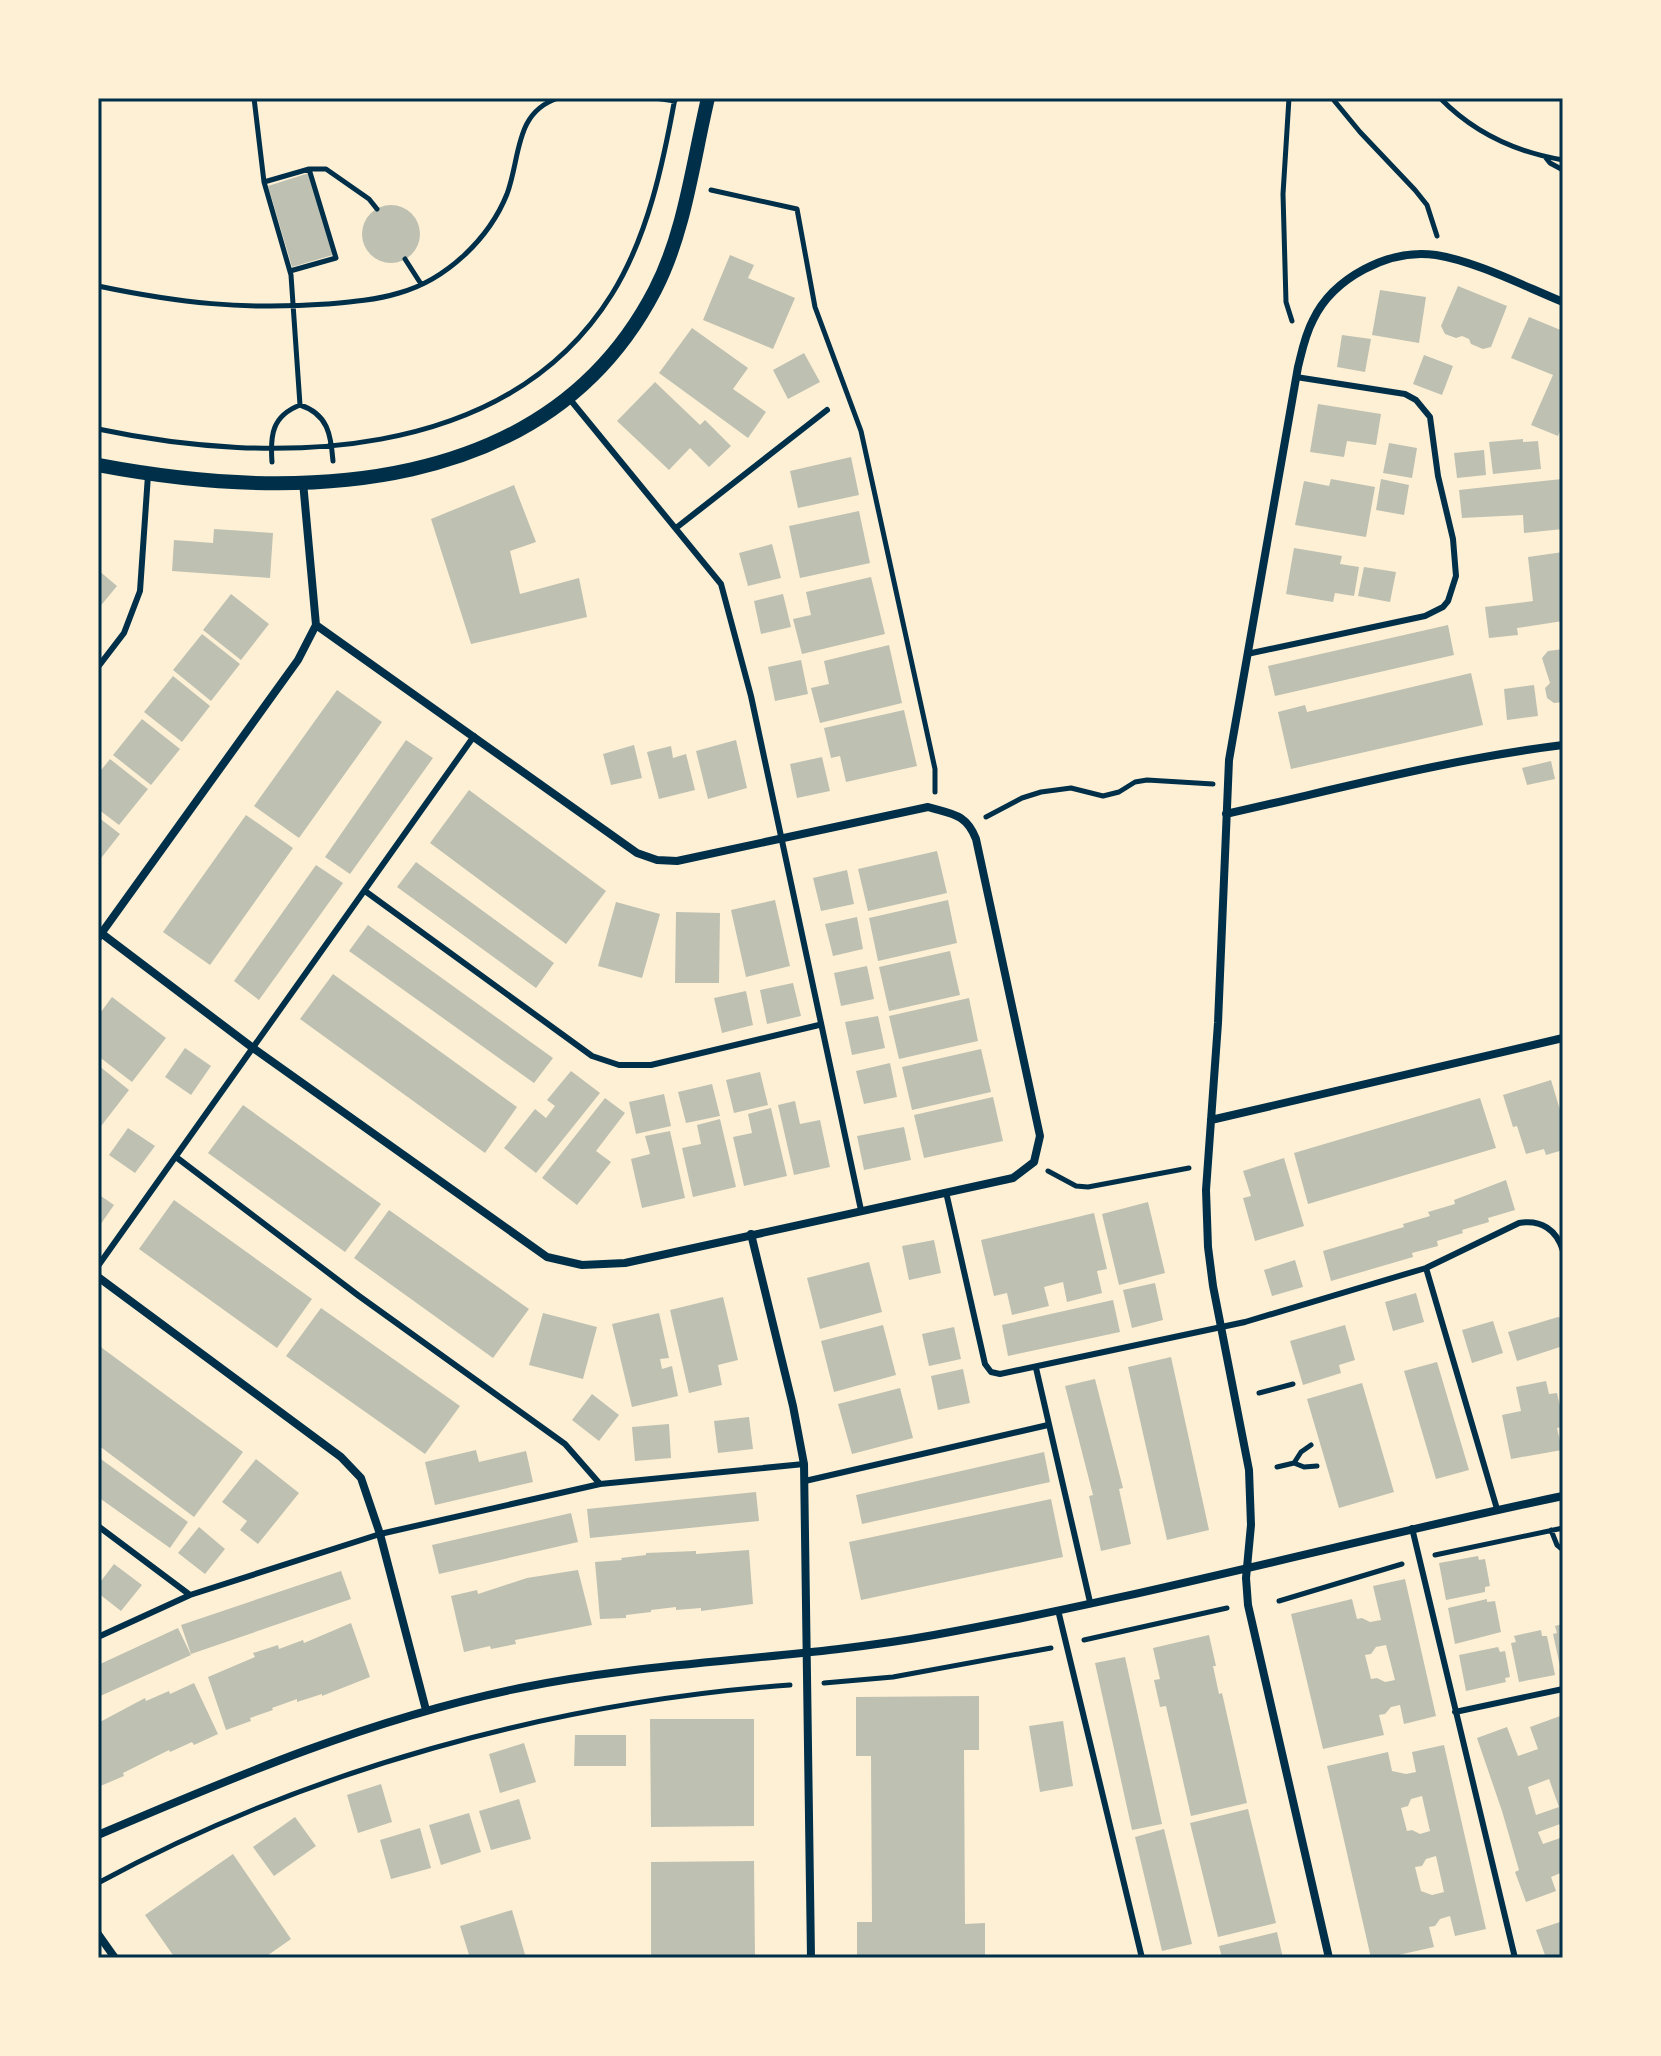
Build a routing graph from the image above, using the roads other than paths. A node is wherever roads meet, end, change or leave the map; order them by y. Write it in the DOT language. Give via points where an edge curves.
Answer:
graph roads {
  1 [pos="708,98"];
  2 [pos="1563,302"];
  3 [pos="1296,377"];
  4 [pos="568,397"];
  5 [pos="827,410"];
  6 [pos="98,465"];
  7 [pos="148,474"];
  8 [pos="303,482"];
  9 [pos="676,528"];
  10 [pos="316,625"];
  11 [pos="1247,654"];
  12 [pos="98,667"];
  13 [pos="474,736"];
  14 [pos="1563,745"];
  15 [pos="1226,814"];
  16 [pos="781,841"];
  17 [pos="365,891"];
  18 [pos="100,935"];
  19 [pos="819,1025"];
  20 [pos="1563,1038"];
  21 [pos="253,1048"];
  22 [pos="1211,1120"];
  23 [pos="176,1157"];
  24 [pos="946,1192"];
  25 [pos="861,1210"];
  26 [pos="751,1234"];
  27 [pos="1563,1251"];
  28 [pos="98,1266"];
  29 [pos="1426,1268"];
  30 [pos="98,1277"];
  31 [pos="1220,1329"];
  32 [pos="1036,1368"];
  33 [pos="1048,1425"];
  34 [pos="804,1464"];
  35 [pos="805,1481"];
  36 [pos="600,1484"];
  37 [pos="1563,1496"];
  38 [pos="1497,1509"];
  39 [pos="98,1526"];
  40 [pos="1412,1528"];
  41 [pos="380,1534"];
  42 [pos="1247,1569"];
  43 [pos="190,1595"];
  44 [pos="1090,1602"];
  45 [pos="1058,1610"];
  46 [pos="98,1637"];
  47 [pos="806,1651"];
  48 [pos="1563,1689"];
  49 [pos="426,1710"];
  50 [pos="1455,1712"];
  51 [pos="98,1835"];
  52 [pos="98,1934"];
  53 [pos="115,1958"];
  54 [pos="811,1958"];
  55 [pos="1142,1958"];
  56 [pos="1329,1958"];
  57 [pos="1515,1958"];
  1 -- 4 [label="street" via="676,235 656,288 604,364"];
  2 -- 3 [label="street" via="1441,256 1395,258 1358,273 1325,301 1304,340"];
  3 -- 11 [label="street"];
  3 -- 11 [label="lane" via="1405,394 1424,407 1433,428 1456,576 1448,601 1425,616"];
  4 -- 8 [label="street" via="501,441 452,460 401,472"];
  4 -- 9 [label="lane"];
  5 -- 9 [label="lane"];
  6 -- 7 [label="street"];
  7 -- 8 [label="street"];
  7 -- 12 [label="lane" via="140,591 124,633"];
  8 -- 10 [label="street"];
  9 -- 16 [label="lane" via="721,584"];
  10 -- 13 [label="street"];
  10 -- 18 [label="street" via="298,660"];
  11 -- 15 [label="street"];
  13 -- 16 [label="street" via="637,853 657,860 677,861"];
  13 -- 17 [label="lane"];
  14 -- 15 [label="street"];
  15 -- 22 [label="street"];
  16 -- 19 [label="lane"];
  16 -- 24 [label="street" via="932,808 955,814 971,826 1040,1136 1034,1162 1013,1178"];
  17 -- 19 [label="lane" via="592,1056 619,1065 651,1065"];
  17 -- 21 [label="lane"];
  18 -- 21 [label="street"];
  19 -- 25 [label="lane"];
  20 -- 22 [label="street"];
  21 -- 23 [label="lane"];
  21 -- 26 [label="street" via="547,1257 582,1265 625,1263"];
  22 -- 31 [label="street" via="1208,1247"];
  23 -- 28 [label="lane"];
  23 -- 36 [label="lane" via="565,1444"];
  24 -- 25 [label="street"];
  24 -- 32 [label="lane" via="985,1364 1000,1374"];
  25 -- 26 [label="street"];
  26 -- 34 [label="street"];
  27 -- 29 [label="lane" via="1548,1228 1526,1222"];
  29 -- 31 [label="lane"];
  29 -- 38 [label="lane"];
  30 -- 41 [label="street" via="341,1457 361,1478"];
  31 -- 32 [label="lane"];
  31 -- 42 [label="street" via="1249,1470"];
  32 -- 33 [label="lane"];
  33 -- 35 [label="lane"];
  33 -- 44 [label="lane"];
  34 -- 35 [label="street"];
  34 -- 36 [label="lane"];
  35 -- 47 [label="street"];
  36 -- 41 [label="lane"];
  37 -- 38 [label="street"];
  38 -- 40 [label="street"];
  39 -- 43 [label="lane"];
  40 -- 42 [label="street"];
  40 -- 50 [label="lane"];
  41 -- 43 [label="lane"];
  41 -- 49 [label="street"];
  42 -- 44 [label="street"];
  42 -- 56 [label="street" via="1248,1605"];
  43 -- 46 [label="lane"];
  44 -- 45 [label="street"];
  45 -- 47 [label="street" via="883,1643"];
  45 -- 55 [label="lane"];
  47 -- 49 [label="street" via="586,1677"];
  47 -- 54 [label="street"];
  48 -- 50 [label="lane"];
  49 -- 51 [label="street" via="292,1754"];
  50 -- 57 [label="lane"];
  52 -- 53 [label="street"];
}
